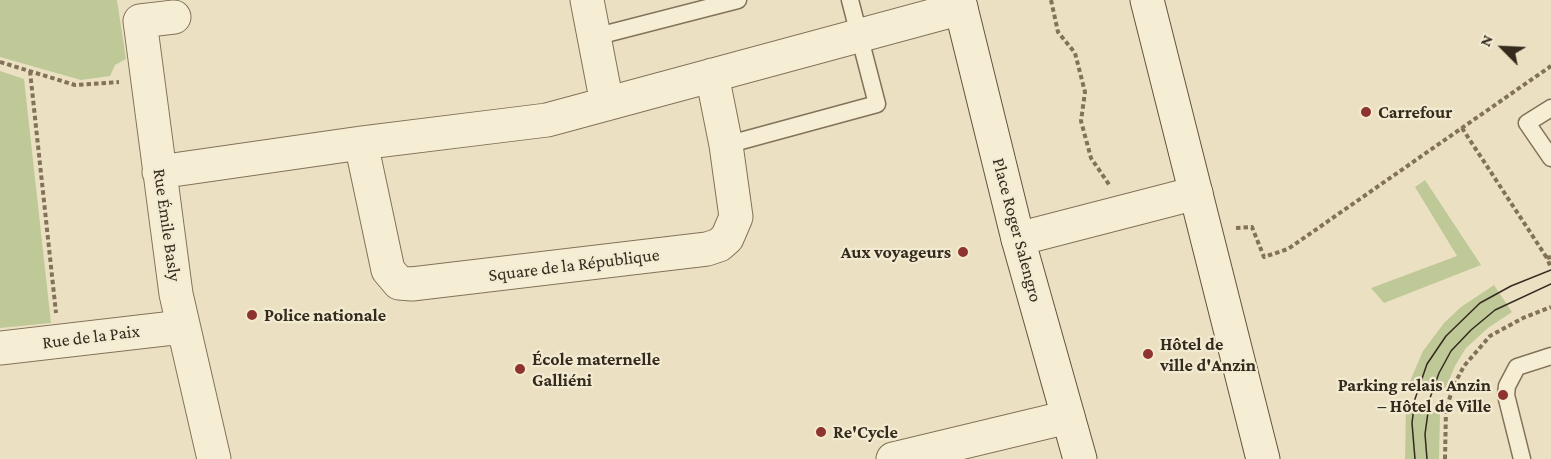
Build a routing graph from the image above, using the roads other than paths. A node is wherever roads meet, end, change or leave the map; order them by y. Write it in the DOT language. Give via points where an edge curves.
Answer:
graph roads {
  1 [pos="587,0"];
  2 [pos="738,0"];
  3 [pos="850,0"];
  4 [pos="1147,0"];
  5 [pos="960,4"];
  6 [pos="174,18"];
  7 [pos="859,36"];
  8 [pos="594,37"];
  9 [pos="712,75"];
  10 [pos="607,104"];
  11 [pos="1551,108"];
  12 [pos="361,143"];
  13 [pos="726,145"];
  14 [pos="1551,158"];
  15 [pos="159,172"];
  16 [pos="1196,193"];
  17 [pos="1018,239"];
  18 [pos="183,327"];
  19 [pos="0,348"];
  20 [pos="1551,356"];
  21 [pos="1068,417"];
  22 [pos="214,459"];
  23 [pos="893,459"];
  24 [pos="1080,459"];
  25 [pos="1263,459"];
  26 [pos="1522,459"];
  1 -- 8 [label="street"];
  2 -- 8 [label="lane"];
  3 -- 7 [label="lane"];
  4 -- 16 [label="street"];
  5 -- 7 [label="street"];
  5 -- 17 [label="street, Place Roger Salengro"];
  6 -- 15 [label="street, Rue Émile Basly" via="140,21"];
  7 -- 9 [label="street"];
  7 -- 13 [label="lane" via="877,104"];
  8 -- 10 [label="street"];
  9 -- 10 [label="street"];
  9 -- 13 [label="street, Square de la République"];
  10 -- 12 [label="street" via="547,120"];
  11 -- 14 [label="lane" via="1527,123"];
  12 -- 13 [label="street, Square de la République" via="388,270 395,280 412,284 719,245 733,229 736,218"];
  12 -- 15 [label="street"];
  15 -- 18 [label="street, Rue Émile Basly"];
  16 -- 17 [label="street"];
  16 -- 25 [label="street"];
  17 -- 21 [label="street, Place Roger Salengro"];
  18 -- 19 [label="street, Rue de la Paix"];
  18 -- 22 [label="street, Rue Émile Basly"];
  20 -- 26 [label="lane" via="1517,367 1507,386"];
  21 -- 23 [label="street"];
  21 -- 24 [label="street, Place Roger Salengro"];
}
